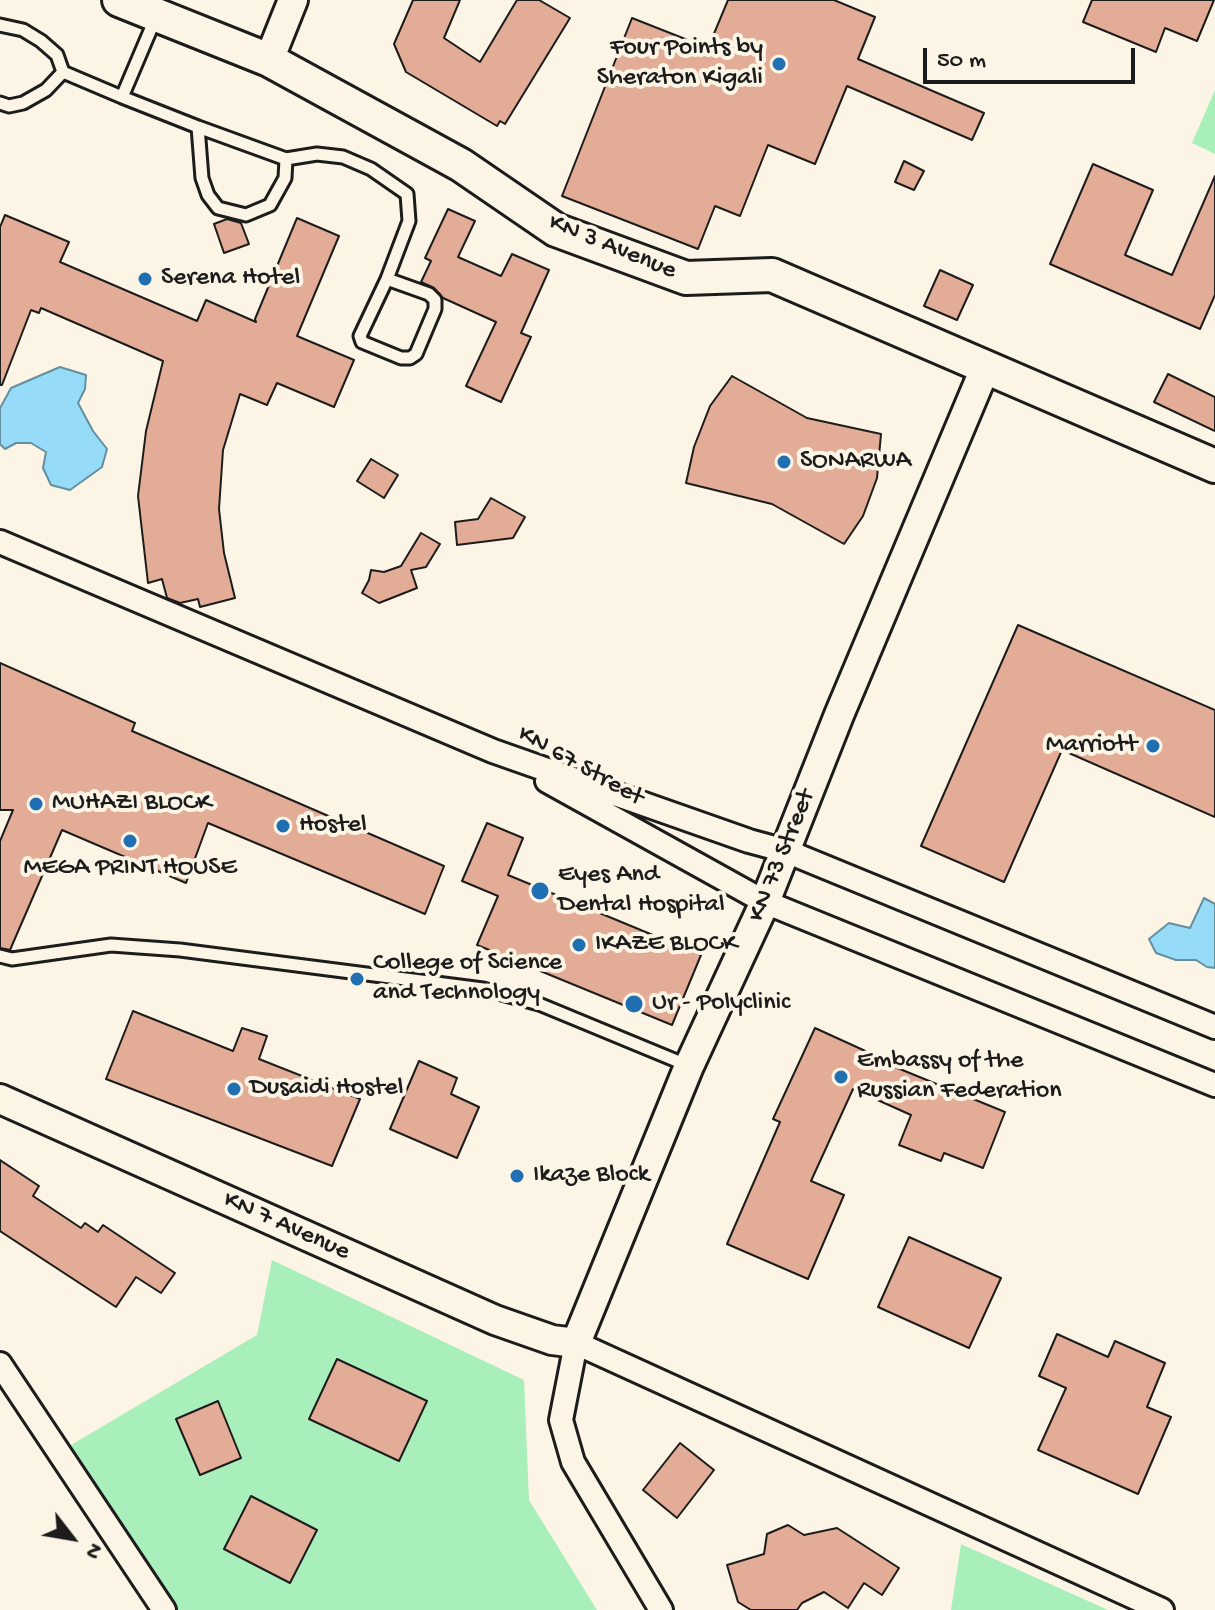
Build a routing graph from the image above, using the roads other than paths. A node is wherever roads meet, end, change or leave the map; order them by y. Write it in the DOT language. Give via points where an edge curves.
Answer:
graph roads {
  1 [pos="119,0"];
  2 [pos="293,0"];
  3 [pos="156,16"];
  4 [pos="0,25"];
  5 [pos="269,60"];
  6 [pos="63,72"];
  7 [pos="122,97"];
  8 [pos="0,103"];
  9 [pos="198,127"];
  10 [pos="286,159"];
  11 [pos="387,279"];
  12 [pos="986,366"];
  13 [pos="1215,466"];
  14 [pos="0,542"];
  15 [pos="493,751"];
  16 [pos="786,851"];
  17 [pos="765,902"];
  18 [pos="0,956"];
  19 [pos="1215,1027"];
  20 [pos="689,1066"];
  21 [pos="1215,1085"];
  22 [pos="0,1099"];
  23 [pos="576,1343"];
  24 [pos="0,1364"];
  25 [pos="164,1610"];
  26 [pos="661,1610"];
  27 [pos="1162,1610"];
  1 -- 3 [label="main road, KN 3 Avenue"];
  2 -- 5 [label="street"];
  3 -- 5 [label="main road, KN 3 Avenue"];
  3 -- 7 [label="lane"];
  4 -- 6 [label="lane" via="41,41 57,55"];
  5 -- 12 [label="main road, KN 3 Avenue" via="461,165 556,230 686,278 772,275"];
  6 -- 7 [label="lane"];
  6 -- 8 [label="lane" via="23,103"];
  7 -- 9 [label="lane"];
  9 -- 10 [label="lane"];
  9 -- 10 [label="lane" via="202,178 218,208 246,215 270,205 285,178"];
  10 -- 11 [label="lane" via="343,157 407,194 409,221"];
  11 -- 11 [label="lane" via="435,300 410,358 362,342 360,336"];
  12 -- 13 [label="main road, KN 3 Avenue"];
  12 -- 16 [label="street, KN 73 Street"];
  14 -- 15 [label="street"];
  15 -- 16 [label="street, KN 67 Street"];
  15 -- 17 [label="street, KN 67 Street"];
  16 -- 17 [label="street, KN 73 Street"];
  16 -- 19 [label="street, KN 67 Street"];
  17 -- 20 [label="street, KN 73 Street"];
  17 -- 21 [label="street, KN 67 Street"];
  18 -- 20 [label="lane" via="12,959 111,945 483,989 539,1004"];
  20 -- 23 [label="street, KN 73 Street"];
  22 -- 23 [label="street, KN 7 Avenue" via="495,1320"];
  23 -- 26 [label="street" via="561,1420 573,1462"];
  23 -- 27 [label="street"];
  24 -- 25 [label="street"];
}
